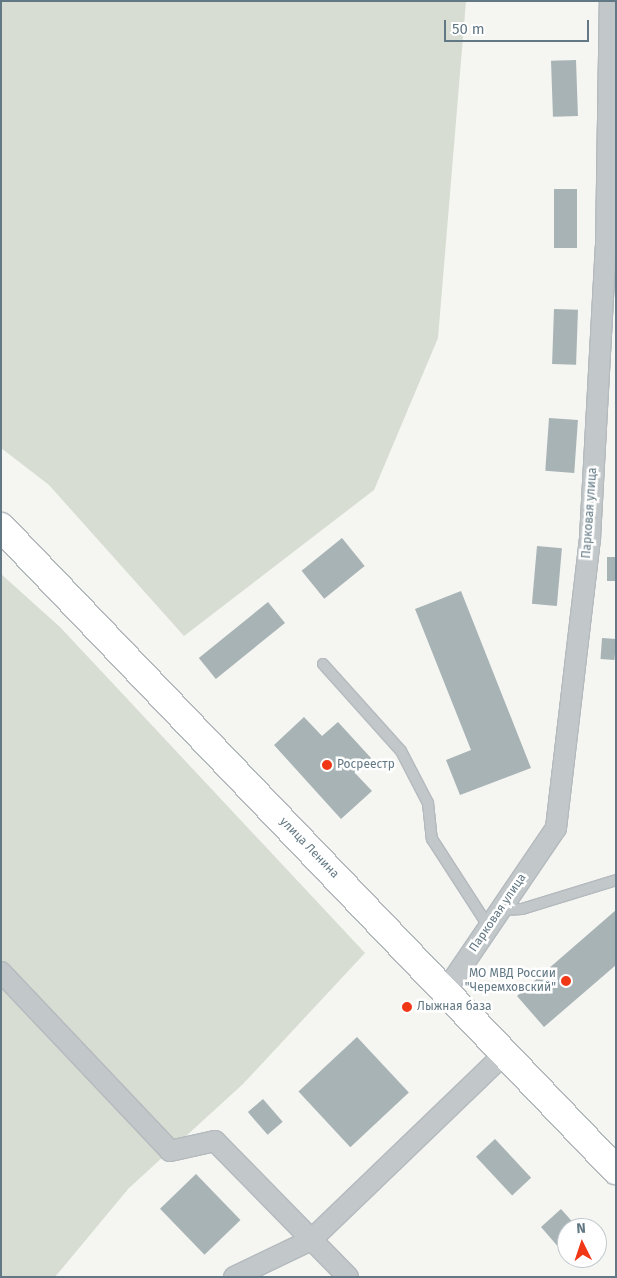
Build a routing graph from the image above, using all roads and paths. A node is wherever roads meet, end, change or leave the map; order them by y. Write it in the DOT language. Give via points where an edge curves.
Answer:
graph roads {
  1 [pos="610,1"];
  2 [pos="1,527"];
  3 [pos="323,664"];
  4 [pos="616,880"];
  5 [pos="501,910"];
  6 [pos="489,927"];
  7 [pos="1,972"];
  8 [pos="446,990"];
  9 [pos="505,1053"];
  10 [pos="616,1170"];
  11 [pos="311,1240"];
  12 [pos="233,1276"];
  13 [pos="348,1277"];
  1 -- 5 [label="street, Парковая улица" via="606,246 590,538 556,828"];
  2 -- 8 [label="main road, улица Ленина"];
  3 -- 6 [label="lane" via="401,751 428,803 432,839"];
  4 -- 5 [label="lane" via="522,909"];
  5 -- 6 [label="street, Парковая улица"];
  6 -- 8 [label="street, Парковая улица"];
  7 -- 11 [label="street" via="170,1151 216,1141"];
  8 -- 9 [label="main road, улица Ленина"];
  9 -- 10 [label="main road, улица Ленина"];
  9 -- 11 [label="street"];
  11 -- 12 [label="street"];
  11 -- 13 [label="street"];
}
